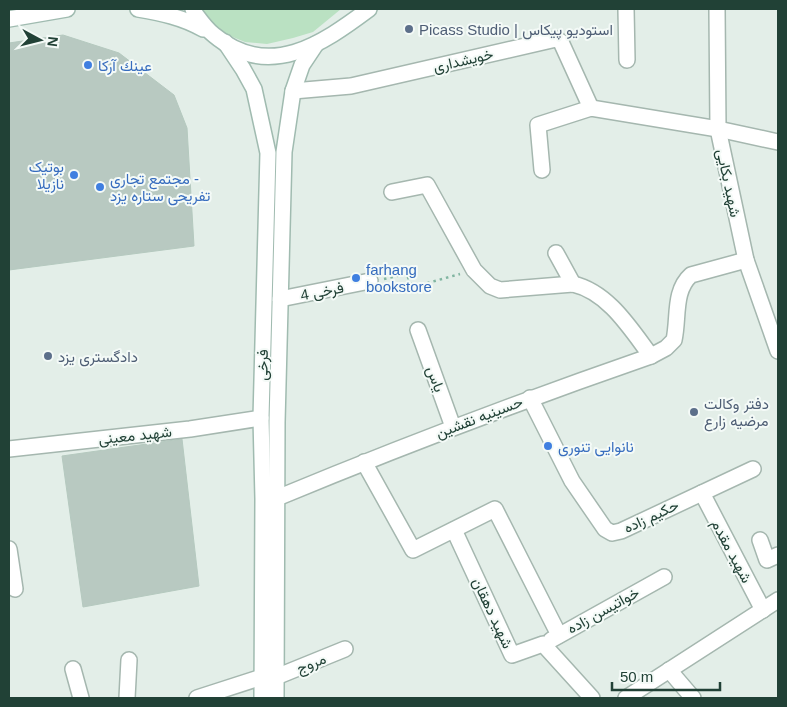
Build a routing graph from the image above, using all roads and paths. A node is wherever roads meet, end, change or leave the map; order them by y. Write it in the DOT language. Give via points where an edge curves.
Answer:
graph roads {
  1 [pos="67,9"];
  2 [pos="193,9"];
  3 [pos="369,9"];
  4 [pos="626,9"];
  5 [pos="716,9"];
  6 [pos="148,10"];
  7 [pos="9,19"];
  8 [pos="219,39"];
  9 [pos="316,44"];
  10 [pos="627,60"];
  11 [pos="293,91"];
  12 [pos="591,108"];
  13 [pos="718,128"];
  14 [pos="778,142"];
  15 [pos="542,170"];
  16 [pos="392,192"];
  17 [pos="556,253"];
  18 [pos="746,260"];
  19 [pos="474,270"];
  20 [pos="370,281"];
  21 [pos="573,284"];
  22 [pos="280,299"];
  23 [pos="418,330"];
  24 [pos="778,351"];
  25 [pos="651,356"];
  26 [pos="530,398"];
  27 [pos="261,418"];
  28 [pos="453,427"];
  29 [pos="9,449"];
  30 [pos="364,462"];
  31 [pos="754,469"];
  32 [pos="702,493"];
  33 [pos="277,498"];
  34 [pos="454,530"];
  35 [pos="760,540"];
  36 [pos="9,549"];
  37 [pos="778,555"];
  38 [pos="664,577"];
  39 [pos="15,589"];
  40 [pos="778,600"];
  41 [pos="763,610"];
  42 [pos="559,635"];
  43 [pos="543,644"];
  44 [pos="346,649"];
  45 [pos="129,660"];
  46 [pos="73,669"];
  47 [pos="669,670"];
  48 [pos="269,677"];
  49 [pos="81,698"];
  50 [pos="127,698"];
  51 [pos="196,698"];
  52 [pos="262,698"];
  53 [pos="276,698"];
  54 [pos="592,698"];
  55 [pos="626,698"];
  56 [pos="693,698"];
  1 -- 7 [label="street"];
  2 -- 8 [label="street"];
  3 -- 9 [label="street"];
  4 -- 10 [label="street"];
  5 -- 13 [label="street, شهید بکایی"];
  6 -- 8 [label="street" via="186,20"];
  8 -- 9 [label="street" via="243,53 268,57 288,55"];
  8 -- 27 [label="street, فرخی" via="254,89 268,153"];
  9 -- 11 [label="street, فرخی" via="302,65"];
  11 -- 12 [label="street, خویشداری" via="351,86 556,39 561,42"];
  11 -- 22 [label="street, فرخی" via="284,152"];
  12 -- 13 [label="street"];
  12 -- 15 [label="street" via="538,125"];
  13 -- 14 [label="street"];
  13 -- 18 [label="street, شهید بکایی"];
  16 -- 19 [label="street" via="428,185"];
  17 -- 21 [label="street"];
  18 -- 24 [label="street, شهید بکایی"];
  18 -- 25 [label="street, حسینیه نقشین" via="691,275 684,281 674,340"];
  19 -- 20 [label="path" via="413,288 406,274"];
  19 -- 21 [label="street" via="490,286 500,290"];
  20 -- 22 [label="street, فرخی 4"];
  21 -- 25 [label="street" via="583,286 606,301"];
  22 -- 33 [label="street, فرخی"];
  23 -- 28 [label="street, یاس"];
  25 -- 26 [label="street, حسینیه نقشین"];
  26 -- 28 [label="street, حسینیه نقشین"];
  26 -- 32 [label="street, حکیم زاده" via="572,481 605,529 612,533"];
  27 -- 29 [label="street, شهید معینی"];
  27 -- 48 [label="street, فرخی"];
  28 -- 30 [label="street, حسینیه نقشین"];
  30 -- 33 [label="street, حسینیه نقشین"];
  30 -- 34 [label="street" via="413,550"];
  31 -- 32 [label="street, حکیم زاده"];
  32 -- 41 [label="street, شهید مقدم"];
  33 -- 48 [label="street, فرخی"];
  34 -- 42 [label="street" via="495,509"];
  34 -- 43 [label="street, شهید دهقان" via="512,655"];
  35 -- 37 [label="street" via="767,560"];
  36 -- 39 [label="street"];
  38 -- 42 [label="street, خواتیسن زاده"];
  40 -- 41 [label="street"];
  41 -- 47 [label="street"];
  42 -- 43 [label="street, خواتیسن زاده"];
  43 -- 54 [label="street"];
  44 -- 48 [label="street, مروج"];
  45 -- 50 [label="street"];
  46 -- 49 [label="street"];
  47 -- 55 [label="street"];
  47 -- 56 [label="street"];
  48 -- 51 [label="street, مروج"];
  48 -- 52 [label="street, فرخی"];
  48 -- 53 [label="street, فرخی"];
}
